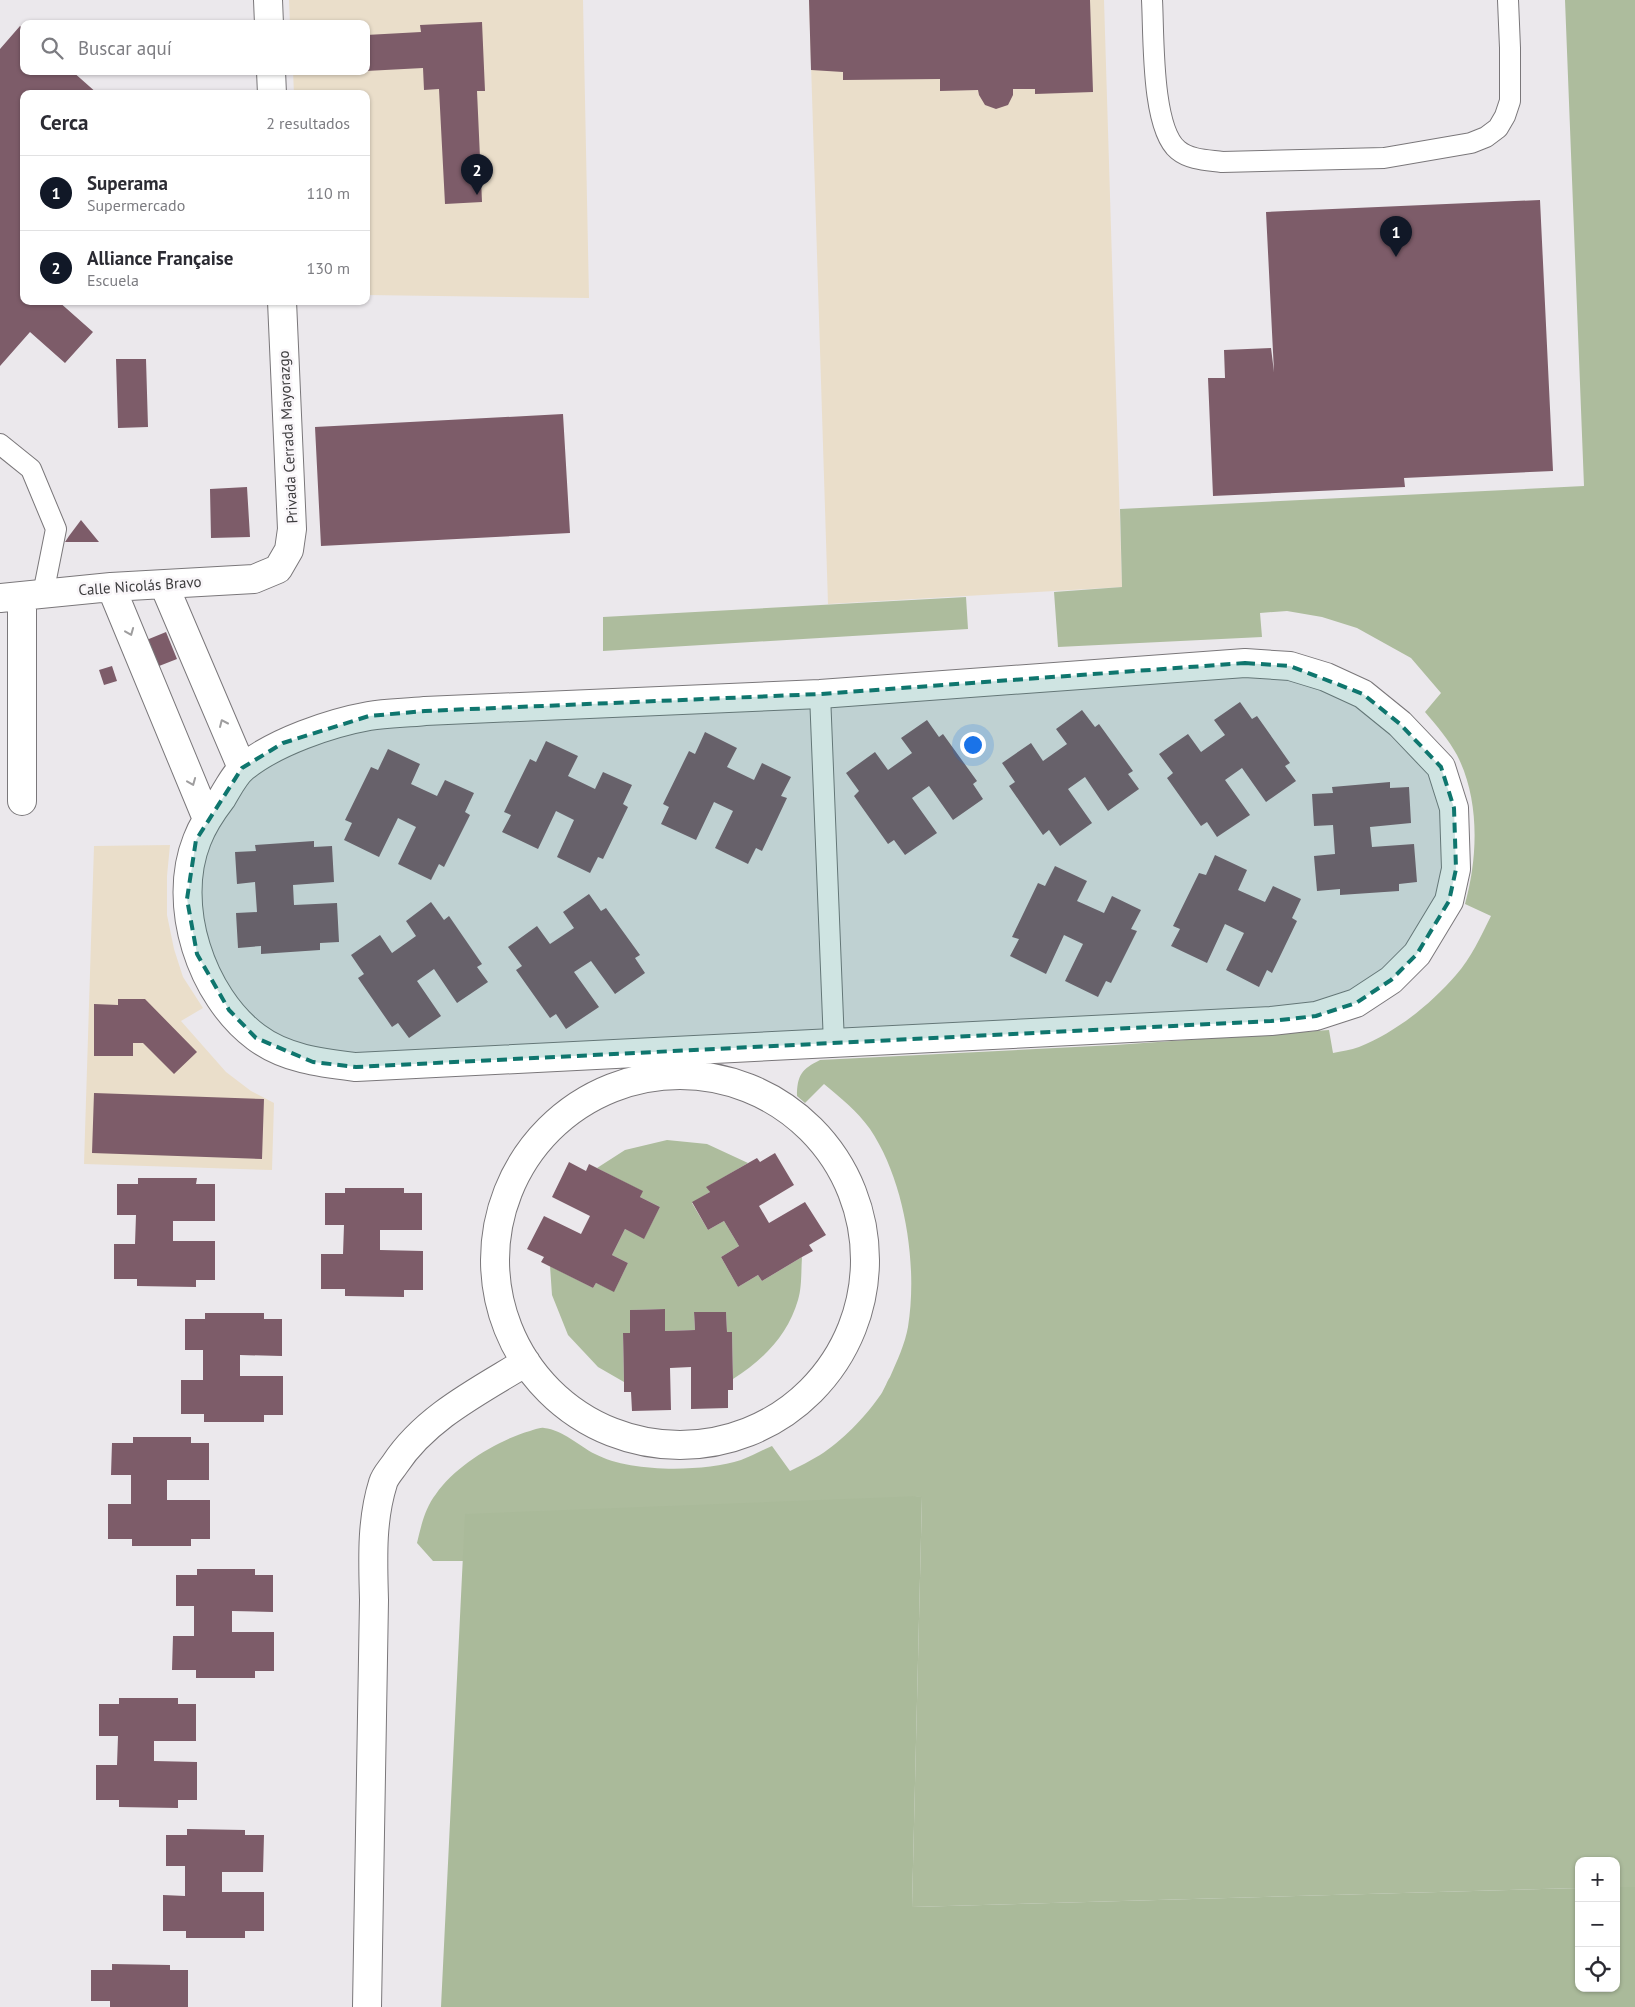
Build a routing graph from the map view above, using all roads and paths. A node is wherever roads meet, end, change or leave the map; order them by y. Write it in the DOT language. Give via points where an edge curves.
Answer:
graph roads {
  1 [pos="268,0"];
  2 [pos="1152,0"];
  3 [pos="1508,0"];
  4 [pos="269,20"];
  5 [pos="271,75"];
  6 [pos="272,90"];
  7 [pos="282,305"];
  8 [pos="0,444"];
  9 [pos="278,569"];
  10 [pos="164,585"];
  11 [pos="112,587"];
  12 [pos="22,596"];
  13 [pos="820,694"];
  14 [pos="242,768"];
  15 [pos="22,801"];
  16 [pos="207,819"];
  17 [pos="834,1044"];
  18 [pos="676,1062"];
  19 [pos="526,1362"];
  20 [pos="367,2007"];
  1 -- 4 [label="street"];
  2 -- 3 [label="lane" via="1156,83 1164,129 1177,150 1196,159 1222,162 1384,158 1471,144 1486,137 1498,128 1510,101"];
  5 -- 6 [label="street"];
  7 -- 9 [label="street, Privada Cerrada Mayorazgo" via="292,529 289,550"];
  8 -- 12 [label="lane" via="31,469 56,529"];
  9 -- 10 [label="street, Calle Nicolás Bravo" via="254,579"];
  10 -- 11 [label="street, Calle Nicolás Bravo"];
  14 -- 10 [label="street, one-way"];
  11 -- 12 [label="street, Calle Nicolás Bravo"];
  11 -- 16 [label="street, one-way"];
  12 -- 15 [label="street"];
  13 -- 14 [label="street" via="369,716 283,743"];
  13 -- 17 [label="lane"];
  13 -- 17 [label="street" via="1245,663 1290,666 1326,677 1363,694 1400,724 1441,767 1454,808 1456,869 1449,900 1418,954 1391,980 1356,1003 1316,1016 1271,1021"];
  14 -- 16 [label="street"];
  16 -- 18 [label="street" via="196,840 187,899 198,954 229,1010 256,1038 313,1062 356,1067"];
  17 -- 18 [label="street"];
  18 -- 19 [label="street" via="613,1086 558,1119 517,1169 495,1229 496,1294 519,1354"];
  18 -- 19 [label="street" via="735,1082 788,1108 830,1149 857,1200 867,1258 858,1316 832,1368 781,1414 738,1436 680,1446 616,1434 560,1402"];
  19 -- 20 [label="street" via="436,1420 403,1452 384,1481 374,1518"];
}
